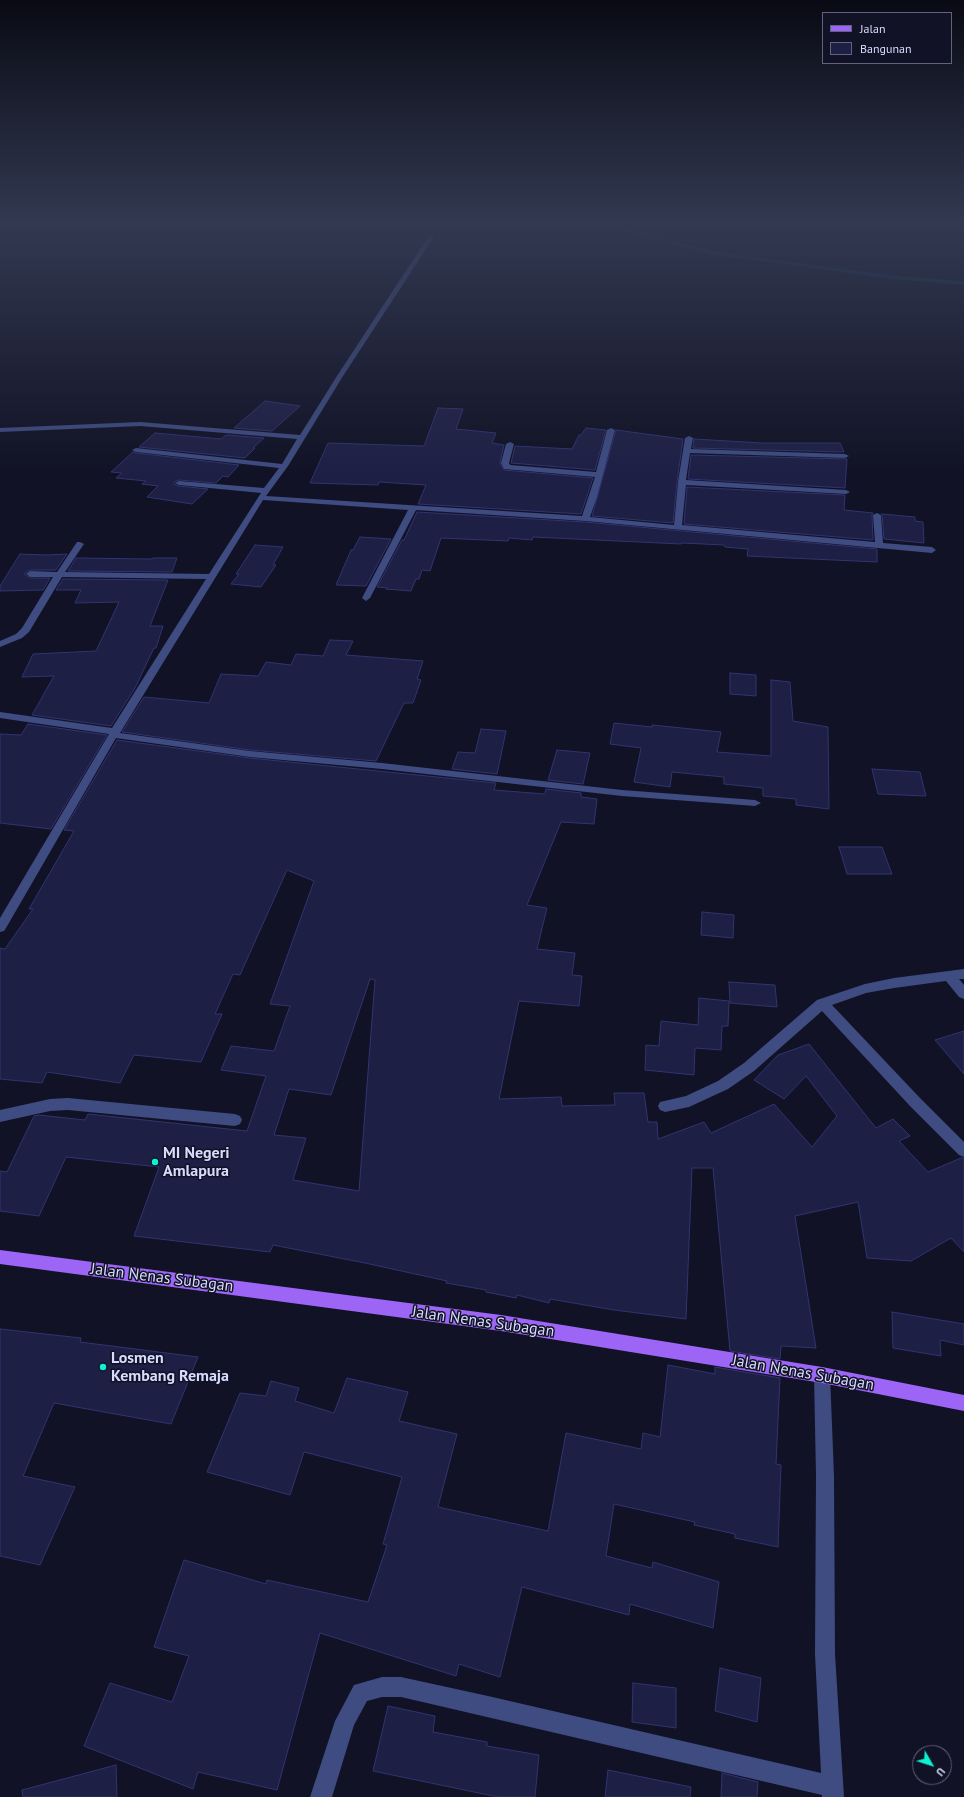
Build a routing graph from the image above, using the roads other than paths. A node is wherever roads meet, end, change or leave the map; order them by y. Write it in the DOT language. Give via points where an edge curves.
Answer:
graph roads {
  1 [pos="385,309"];
  2 [pos="0,430"];
  3 [pos="610,430"];
  4 [pos="302,437"];
  5 [pos="689,438"];
  6 [pos="510,444"];
  7 [pos="136,450"];
  8 [pos="687,451"];
  9 [pos="845,456"];
  10 [pos="284,466"];
  11 [pos="599,475"];
  12 [pos="682,482"];
  13 [pos="179,483"];
  14 [pos="267,491"];
  15 [pos="846,492"];
  16 [pos="261,498"];
  17 [pos="413,508"];
  18 [pos="877,515"];
  19 [pos="585,519"];
  20 [pos="678,527"];
  21 [pos="80,544"];
  22 [pos="878,544"];
  23 [pos="932,550"];
  24 [pos="30,574"];
  25 [pos="61,574"];
  26 [pos="212,577"];
  27 [pos="366,598"];
  28 [pos="0,644"];
  29 [pos="0,715"];
  30 [pos="115,733"];
  31 [pos="755,803"];
  32 [pos="0,928"];
  33 [pos="964,974"];
  34 [pos="948,975"];
  35 [pos="964,994"];
  36 [pos="822,1003"];
  37 [pos="665,1106"];
  38 [pos="0,1116"];
  39 [pos="234,1120"];
  40 [pos="964,1151"];
  41 [pos="0,1257"];
  42 [pos="822,1375"];
  43 [pos="964,1402"];
  44 [pos="832,1792"];
  45 [pos="320,1797"];
  1 -- 4 [label="street"];
  2 -- 4 [label="street" via="140,424"];
  3 -- 11 [label="street"];
  4 -- 10 [label="street"];
  5 -- 8 [label="street"];
  6 -- 11 [label="street" via="504,463 507,467"];
  7 -- 10 [label="street"];
  8 -- 9 [label="street"];
  8 -- 12 [label="street"];
  10 -- 14 [label="street"];
  11 -- 19 [label="street"];
  12 -- 15 [label="street"];
  12 -- 20 [label="street"];
  13 -- 14 [label="street"];
  14 -- 16 [label="street"];
  16 -- 17 [label="street"];
  16 -- 26 [label="street"];
  17 -- 19 [label="street"];
  17 -- 27 [label="street"];
  18 -- 22 [label="street"];
  19 -- 20 [label="street"];
  20 -- 22 [label="street"];
  21 -- 25 [label="street"];
  22 -- 23 [label="street"];
  24 -- 25 [label="street"];
  25 -- 26 [label="street"];
  25 -- 28 [label="street" via="47,592 26,630"];
  26 -- 30 [label="street"];
  29 -- 30 [label="street"];
  30 -- 31 [label="street" via="250,754"];
  30 -- 32 [label="street"];
  33 -- 34 [label="street"];
  34 -- 35 [label="street"];
  34 -- 36 [label="street" via="865,989"];
  36 -- 37 [label="street" via="749,1067 723,1085 689,1101"];
  36 -- 40 [label="street"];
  38 -- 39 [label="street" via="50,1105 68,1104"];
  41 -- 42 [label="main road, Jalan Nenas Subagan" via="501,1323"];
  42 -- 43 [label="main road, Jalan Nenas Subagan"];
  42 -- 44 [label="street" via="825,1654"];
  44 -- 45 [label="street" via="488,1706 401,1687 382,1687 361,1692 348,1715"];
}
